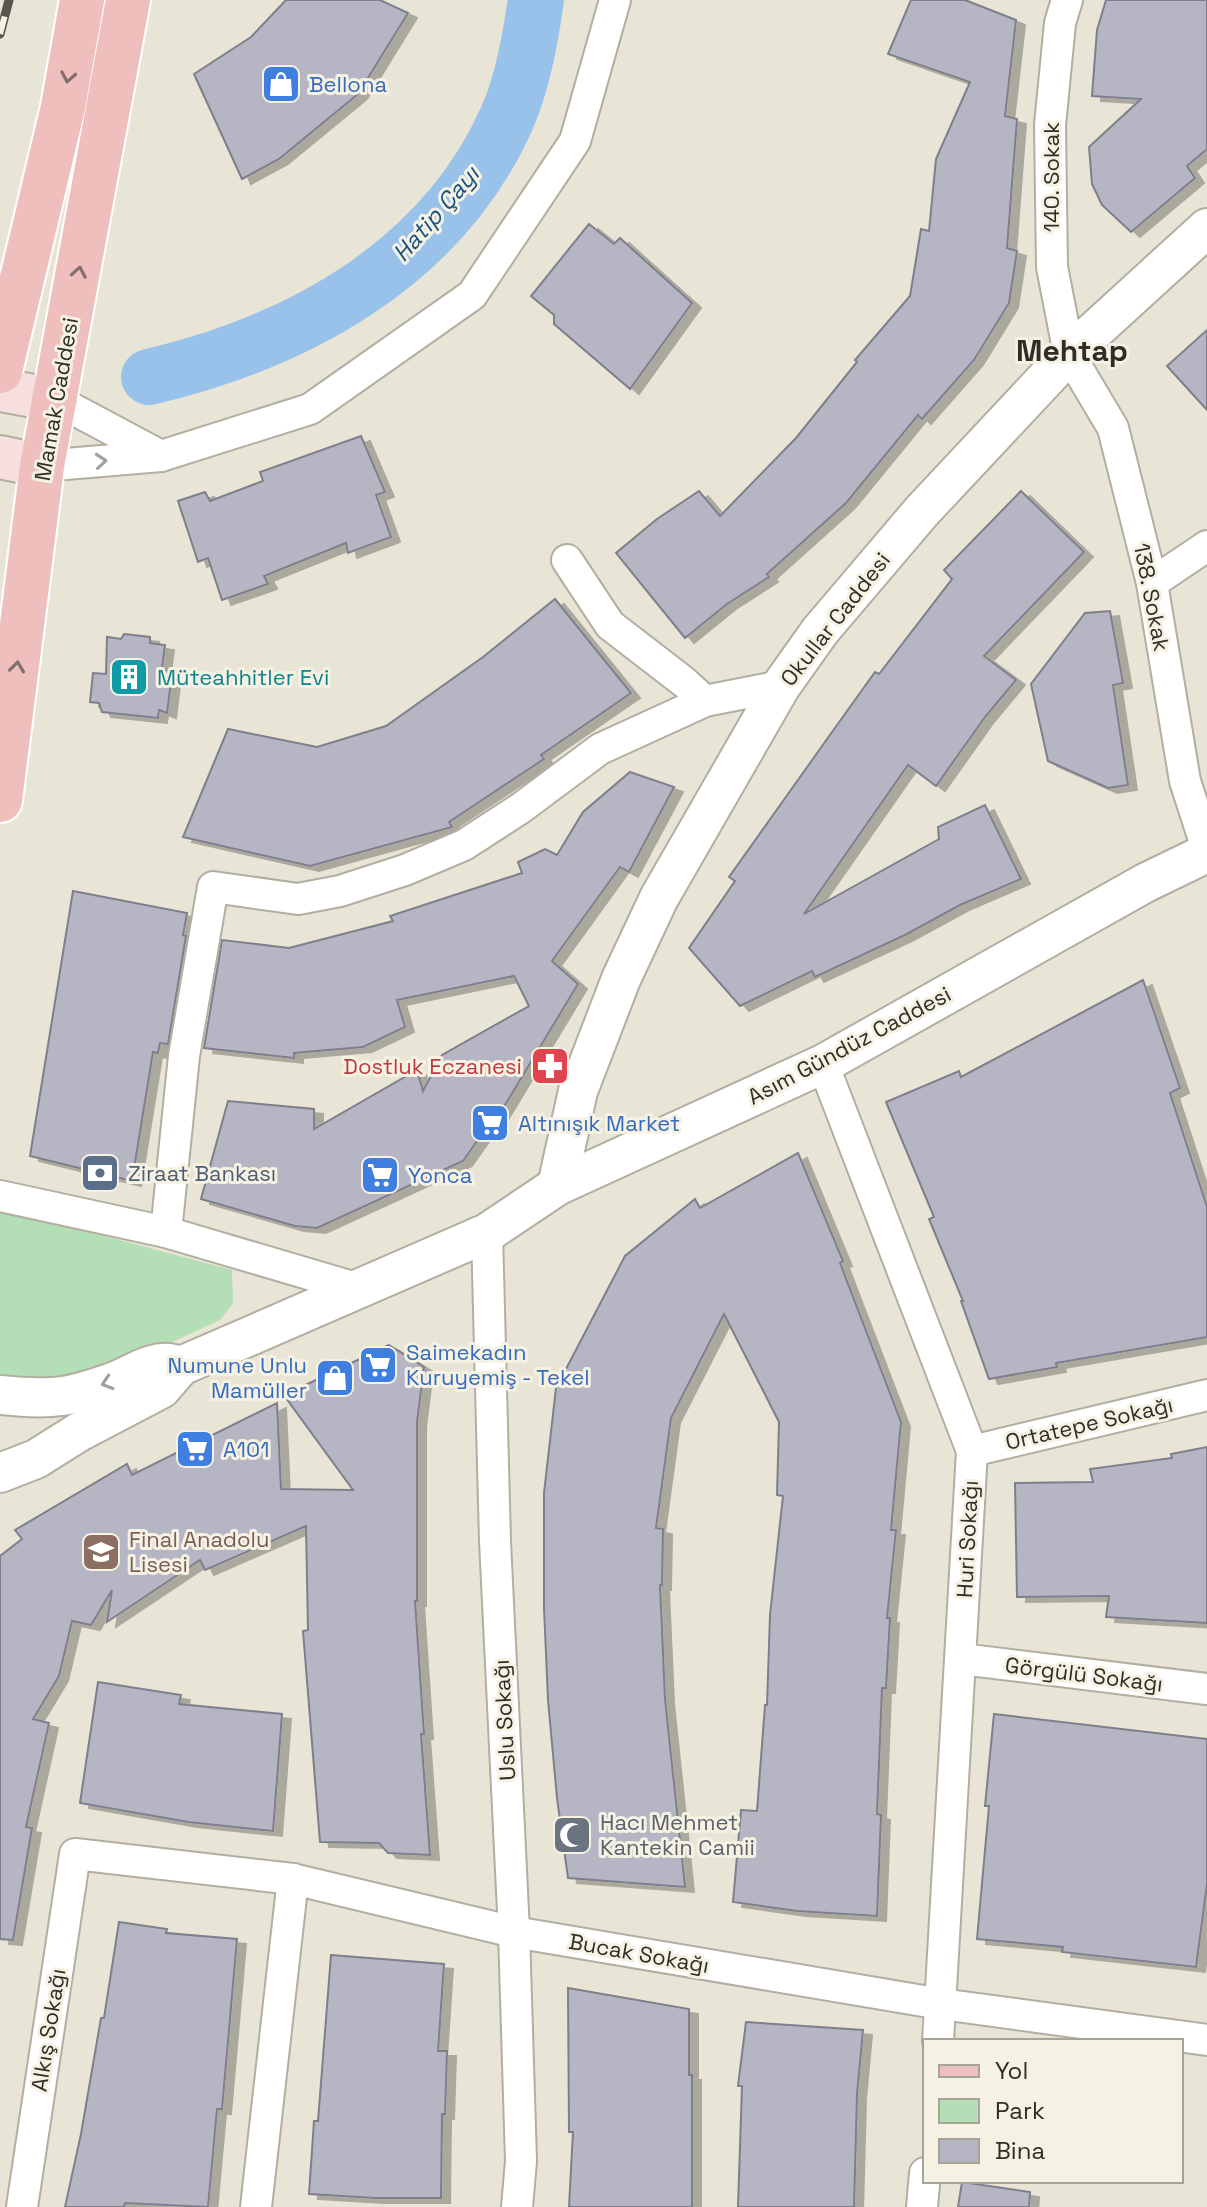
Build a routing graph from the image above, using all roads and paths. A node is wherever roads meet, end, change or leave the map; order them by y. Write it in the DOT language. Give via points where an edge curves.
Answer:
graph roads {
  1 [pos="82,0"];
  2 [pos="128,0"];
  3 [pos="615,0"];
  4 [pos="1067,0"];
  5 [pos="1207,228"];
  6 [pos="1069,354"];
  7 [pos="0,371"];
  8 [pos="0,390"];
  9 [pos="56,400"];
  10 [pos="161,456"];
  11 [pos="0,457"];
  12 [pos="42,466"];
  13 [pos="1207,546"];
  14 [pos="567,560"];
  15 [pos="1152,583"];
  16 [pos="781,686"];
  17 [pos="705,701"];
  18 [pos="0,800"];
  19 [pos="1207,851"];
  20 [pos="823,1064"];
  21 [pos="557,1186"];
  22 [pos="0,1196"];
  23 [pos="166,1232"];
  24 [pos="487,1233"];
  25 [pos="356,1288"];
  26 [pos="181,1366"];
  27 [pos="0,1395"];
  28 [pos="1207,1395"];
  29 [pos="972,1451"];
  30 [pos="0,1473"];
  31 [pos="961,1659"];
  32 [pos="1207,1689"];
  33 [pos="75,1854"];
  34 [pos="293,1879"];
  35 [pos="514,1932"];
  36 [pos="941,2004"];
  37 [pos="938,2039"];
  38 [pos="1207,2040"];
  39 [pos="924,2183"];
  40 [pos="22,2207"];
  41 [pos="256,2207"];
  42 [pos="517,2207"];
  43 [pos="922,2207"];
  1 -- 7 [label="main road, one-way" via="63,107"];
  9 -- 2 [label="main road, Mamak Caddesi, one-way"];
  3 -- 10 [label="street" via="575,141 472,295 310,409"];
  4 -- 6 [label="street, 140. Sokak" via="1050,125 1052,267"];
  5 -- 6 [label="street, Okullar Caddesi"];
  6 -- 15 [label="street, 138. Sokak" via="1113,428"];
  6 -- 16 [label="street, Okullar Caddesi" via="922,511 820,631"];
  8 -- 9 [label="main road"];
  9 -- 10 [label="street"];
  9 -- 12 [label="main road, Mamak Caddesi"];
  12 -- 10 [label="street, one-way"];
  11 -- 12 [label="main road"];
  18 -- 12 [label="main road, Mamak Caddesi, one-way"];
  13 -- 15 [label="street"];
  14 -- 17 [label="street" via="610,625"];
  15 -- 19 [label="street, 138. Sokak" via="1185,781"];
  16 -- 17 [label="street"];
  16 -- 21 [label="street, Okullar Caddesi" via="659,898 621,979 578,1091"];
  17 -- 23 [label="street" via="600,749 464,845 405,870 298,899 213,887 184,1056"];
  19 -- 20 [label="street, Asım Gündüz Caddesi"];
  20 -- 21 [label="street, Asım Gündüz Caddesi"];
  20 -- 29 [label="street, Huri Sokağı"];
  21 -- 24 [label="street, Asım Gündüz Caddesi"];
  22 -- 23 [label="street"];
  23 -- 25 [label="street"];
  24 -- 25 [label="street, Asım Gündüz Caddesi"];
  24 -- 35 [label="street, Uslu Sokağı"];
  25 -- 26 [label="street, Asım Gündüz Caddesi"];
  26 -- 27 [label="street, Asım Gündüz Caddesi, one-way" via="150,1366 62,1396"];
  26 -- 30 [label="street, Asım Gündüz Caddesi" via="161,1389 36,1459"];
  28 -- 29 [label="street, Ortatepe Sokağı"];
  29 -- 31 [label="street, Huri Sokağı"];
  31 -- 32 [label="street, Görgülü Sokağı"];
  31 -- 36 [label="street, Huri Sokağı"];
  33 -- 34 [label="street, Bucak Sokağı"];
  33 -- 40 [label="street, Alkış Sokağı"];
  34 -- 35 [label="street, Bucak Sokağı"];
  34 -- 41 [label="street"];
  35 -- 36 [label="street, Bucak Sokağı"];
  35 -- 42 [label="street, Uslu Sokağı" via="521,2161"];
  36 -- 37 [label="street, Huri Sokağı"];
  36 -- 38 [label="street, Bucak Sokağı"];
  39 -- 43 [label="street"];
}
